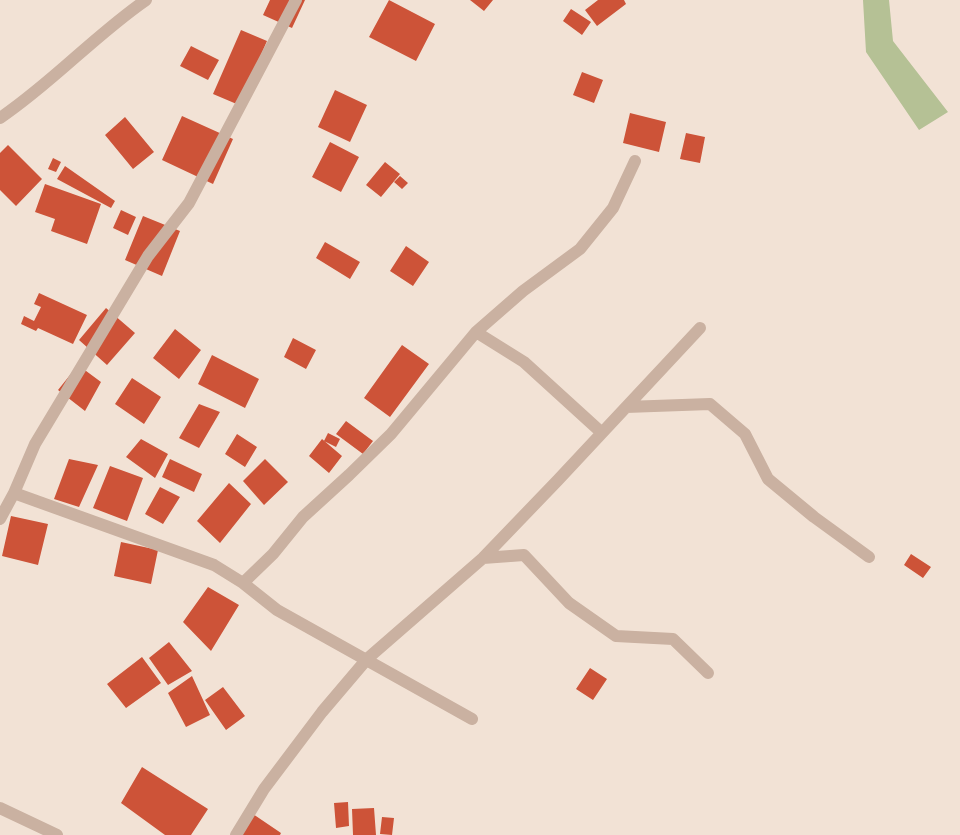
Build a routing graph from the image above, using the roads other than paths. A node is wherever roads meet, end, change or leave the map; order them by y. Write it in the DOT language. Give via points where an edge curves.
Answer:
graph roads {
  1 [pos="146,0"];
  2 [pos="296,0"];
  3 [pos="0,118"];
  4 [pos="635,161"];
  5 [pos="700,328"];
  6 [pos="476,332"];
  7 [pos="626,407"];
  8 [pos="602,433"];
  9 [pos="14,493"];
  10 [pos="0,519"];
  11 [pos="869,557"];
  12 [pos="483,558"];
  13 [pos="243,583"];
  14 [pos="367,659"];
  15 [pos="708,673"];
  16 [pos="472,719"];
  17 [pos="0,808"];
  18 [pos="57,835"];
  19 [pos="236,835"];
  1 -- 3 [label="street"];
  2 -- 9 [label="street" via="189,203 148,256 40,435"];
  4 -- 6 [label="street" via="613,208 580,249 523,291"];
  5 -- 7 [label="street"];
  6 -- 8 [label="street" via="524,362"];
  6 -- 13 [label="street" via="391,434 303,517 273,554"];
  7 -- 8 [label="street"];
  7 -- 11 [label="street" via="710,404 745,434 768,479"];
  8 -- 12 [label="street"];
  9 -- 10 [label="street"];
  9 -- 13 [label="street" via="214,565"];
  12 -- 14 [label="street"];
  12 -- 15 [label="street" via="524,555 569,603 616,636 672,639"];
  13 -- 14 [label="street" via="277,610"];
  14 -- 16 [label="street"];
  14 -- 19 [label="street" via="269,782"];
  17 -- 18 [label="street"];
}
